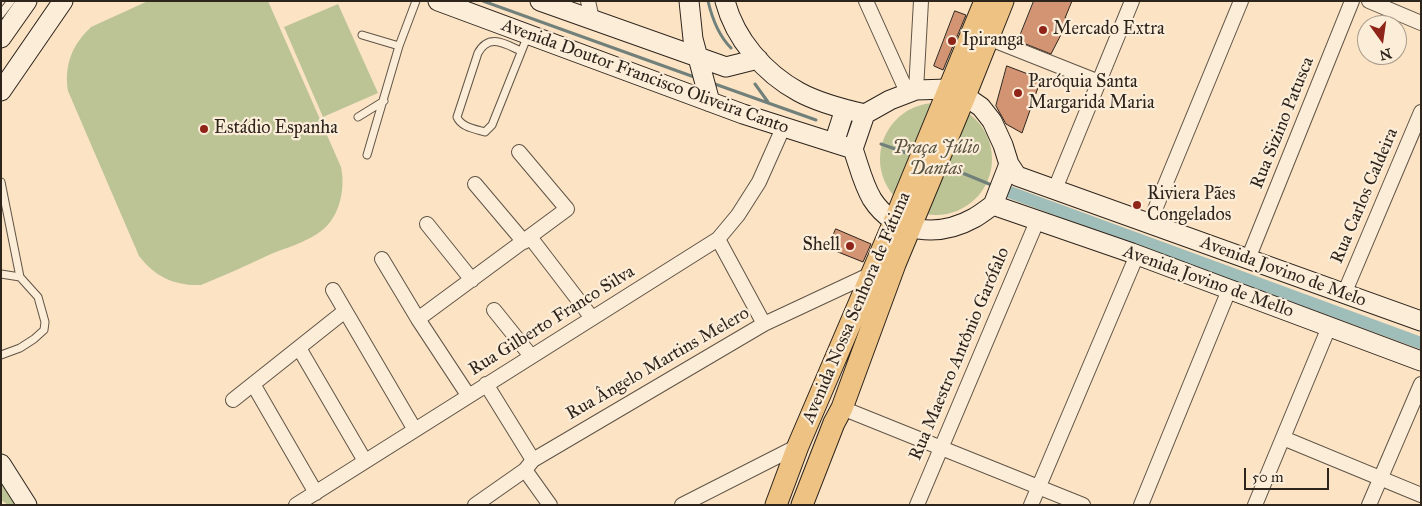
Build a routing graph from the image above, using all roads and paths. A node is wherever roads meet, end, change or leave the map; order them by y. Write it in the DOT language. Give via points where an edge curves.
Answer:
graph roads {
  1 [pos="11,1"];
  2 [pos="28,1"];
  3 [pos="63,1"];
  4 [pos="416,1"];
  5 [pos="438,1"];
  6 [pos="540,1"];
  7 [pos="689,1"];
  8 [pos="725,1"];
  9 [pos="866,1"];
  10 [pos="921,1"];
  11 [pos="985,1"];
  12 [pos="1002,1"];
  13 [pos="1132,1"];
  14 [pos="1241,1"];
  15 [pos="1352,1"];
  16 [pos="1369,1"];
  17 [pos="590,10"];
  18 [pos="1,14"];
  19 [pos="1420,22"];
  20 [pos="362,36"];
  21 [pos="1,38"];
  22 [pos="988,38"];
  23 [pos="525,43"];
  24 [pos="399,46"];
  25 [pos="758,59"];
  26 [pos="700,65"];
  27 [pos="1099,82"];
  28 [pos="1,91"];
  29 [pos="912,91"];
  30 [pos="956,93"];
  31 [pos="709,99"];
  32 [pos="384,101"];
  33 [pos="845,109"];
  34 [pos="1421,112"];
  35 [pos="865,114"];
  36 [pos="358,117"];
  37 [pos="782,128"];
  38 [pos="834,143"];
  39 [pos="853,149"];
  40 [pos="519,152"];
  41 [pos="367,155"];
  42 [pos="1007,171"];
  43 [pos="1,182"];
  44 [pos="475,184"];
  45 [pos="1055,190"];
  46 [pos="995,200"];
  47 [pos="1038,219"];
  48 [pos="427,224"];
  49 [pos="1149,224"];
  50 [pos="902,225"];
  51 [pos="527,239"];
  52 [pos="718,239"];
  53 [pos="1137,255"];
  54 [pos="382,259"];
  55 [pos="1248,259"];
  56 [pos="1,274"];
  57 [pos="872,274"];
  58 [pos="20,277"];
  59 [pos="472,280"];
  60 [pos="333,290"];
  61 [pos="1230,290"];
  62 [pos="1344,294"];
  63 [pos="494,310"];
  64 [pos="345,311"];
  65 [pos="592,318"];
  66 [pos="418,319"];
  67 [pos="1421,321"];
  68 [pos="764,324"];
  69 [pos="1329,327"];
  70 [pos="299,348"];
  71 [pos="1,354"];
  72 [pos="531,356"];
  73 [pos="1421,361"];
  74 [pos="253,384"];
  75 [pos="486,384"];
  76 [pos="1421,384"];
  77 [pos="468,396"];
  78 [pos="233,400"];
  79 [pos="842,408"];
  80 [pos="415,430"];
  81 [pos="1283,438"];
  82 [pos="798,446"];
  83 [pos="940,449"];
  84 [pos="365,461"];
  85 [pos="1,464"];
  86 [pos="529,465"];
  87 [pos="1380,478"];
  88 [pos="1038,487"];
  89 [pos="316,493"];
  90 [pos="1421,495"];
  91 [pos="27,505"];
  92 [pos="296,505"];
  93 [pos="475,505"];
  94 [pos="550,505"];
  95 [pos="682,505"];
  96 [pos="776,505"];
  97 [pos="802,505"];
  98 [pos="917,505"];
  99 [pos="1031,505"];
  100 [pos="1083,505"];
  101 [pos="1141,505"];
  102 [pos="1255,505"];
  103 [pos="1369,505"];
  1 -- 18 [label="lane"];
  2 -- 21 [label="main road"];
  3 -- 28 [label="main road"];
  4 -- 24 [label="lane"];
  5 -- 23 [label="main road, Avenida Doutor Francisco Oliveira Canto"];
  6 -- 17 [label="main road, Avenida Doutor Francisco Oliveira Canto"];
  7 -- 26 [label="main road" via="690,23"];
  8 -- 25 [label="main road" via="740,37"];
  9 -- 29 [label="street"];
  10 -- 29 [label="street"];
  11 -- 30 [label="main road, Avenida Nossa Senhora de Fátima"];
  12 -- 22 [label="main road, Avenida Nossa Senhora de Fátima"];
  13 -- 27 [label="street"];
  14 -- 49 [label="street"];
  15 -- 55 [label="street, Rua Sizino Patusca"];
  16 -- 19 [label="street"];
  17 -- 26 [label="main road, Avenida Doutor Francisco Oliveira Canto"];
  20 -- 24 [label="lane"];
  22 -- 27 [label="street"];
  22 -- 30 [label="main road, Avenida Nossa Senhora de Fátima"];
  23 -- 23 [label="lane" via="489,130 485,132 458,121 482,45 489,42"];
  23 -- 31 [label="main road, Avenida Doutor Francisco Oliveira Canto"];
  24 -- 32 [label="lane"];
  25 -- 26 [label="main road, Avenida Doutor Francisco Oliveira Canto" via="726,67"];
  25 -- 33 [label="main road" via="780,81 800,93"];
  26 -- 31 [label="main road"];
  27 -- 45 [label="street"];
  29 -- 30 [label="main road"];
  29 -- 35 [label="main road"];
  30 -- 42 [label="main road" via="981,107 992,121 1004,145"];
  30 -- 50 [label="main road, Avenida Nossa Senhora de Fátima"];
  31 -- 37 [label="main road, Avenida Doutor Francisco Oliveira Canto"];
  32 -- 36 [label="lane"];
  32 -- 41 [label="lane"];
  33 -- 35 [label="main road"];
  33 -- 38 [label="main road"];
  34 -- 62 [label="street, Rua Carlos Caldeira"];
  35 -- 39 [label="main road"];
  37 -- 38 [label="main road, Avenida Doutor Francisco Oliveira Canto"];
  37 -- 52 [label="street, Rua Gilberto Franco Silva" via="759,182"];
  38 -- 39 [label="main road, Avenida Doutor Francisco Oliveira Canto"];
  39 -- 50 [label="main road" via="873,201"];
  40 -- 51 [label="street" via="568,210"];
  42 -- 45 [label="main road, Avenida Jovino de Melo"];
  42 -- 46 [label="main road"];
  43 -- 58 [label="lane"];
  44 -- 51 [label="street"];
  45 -- 49 [label="main road, Avenida Jovino de Melo"];
  46 -- 47 [label="main road, Avenida Jovino de Mello"];
  46 -- 50 [label="main road" via="974,218 956,226 922,230"];
  47 -- 53 [label="main road, Avenida Jovino de Mello"];
  47 -- 83 [label="street, Rua Maestro Antônio Garófalo"];
  48 -- 59 [label="street"];
  49 -- 55 [label="main road, Avenida Jovino de Melo"];
  50 -- 57 [label="main road, Avenida Nossa Senhora de Fátima"];
  50 -- 79 [label="main road, Avenida Nossa Senhora de Fátima" via="895,264"];
  51 -- 59 [label="street"];
  51 -- 65 [label="street"];
  52 -- 65 [label="street, Rua Gilberto Franco Silva"];
  52 -- 68 [label="street"];
  53 -- 61 [label="main road, Avenida Jovino de Mello"];
  53 -- 88 [label="street"];
  54 -- 66 [label="street"];
  55 -- 62 [label="main road, Avenida Jovino de Melo"];
  56 -- 58 [label="lane"];
  57 -- 68 [label="street, Rua Ângelo Martins Melero"];
  57 -- 82 [label="main road, Avenida Nossa Senhora de Fátima"];
  58 -- 71 [label="lane" via="38,297 44,330 20,348"];
  59 -- 66 [label="street"];
  60 -- 64 [label="street"];
  61 -- 69 [label="main road, Avenida Jovino de Mello"];
  61 -- 101 [label="street"];
  62 -- 67 [label="main road, Avenida Jovino de Melo"];
  63 -- 72 [label="street"];
  64 -- 70 [label="street"];
  64 -- 80 [label="street"];
  65 -- 72 [label="street, Rua Gilberto Franco Silva"];
  66 -- 77 [label="street"];
  68 -- 86 [label="street, Rua Ângelo Martins Melero"];
  69 -- 73 [label="main road, Avenida Jovino de Mello"];
  69 -- 81 [label="street"];
  70 -- 74 [label="street"];
  70 -- 84 [label="street"];
  72 -- 75 [label="street, Rua Gilberto Franco Silva"];
  74 -- 78 [label="street"];
  74 -- 89 [label="street"];
  75 -- 77 [label="street, Rua Gilberto Franco Silva"];
  75 -- 86 [label="street"];
  76 -- 87 [label="street"];
  77 -- 80 [label="street, Rua Gilberto Franco Silva"];
  79 -- 83 [label="street"];
  79 -- 97 [label="main road, Avenida Nossa Senhora de Fátima"];
  80 -- 84 [label="street, Rua Gilberto Franco Silva"];
  81 -- 87 [label="street"];
  81 -- 102 [label="street"];
  82 -- 95 [label="street"];
  82 -- 96 [label="main road, Avenida Nossa Senhora de Fátima"];
  83 -- 88 [label="street"];
  83 -- 98 [label="street, Rua Maestro Antônio Garófalo"];
  84 -- 89 [label="street, Rua Gilberto Franco Silva"];
  85 -- 91 [label="main road"];
  86 -- 93 [label="street, Rua Ângelo Martins Melero"];
  86 -- 94 [label="street"];
  87 -- 90 [label="street"];
  87 -- 103 [label="street"];
  88 -- 99 [label="street"];
  88 -- 100 [label="street"];
  89 -- 92 [label="street, Rua Gilberto Franco Silva"];
}
